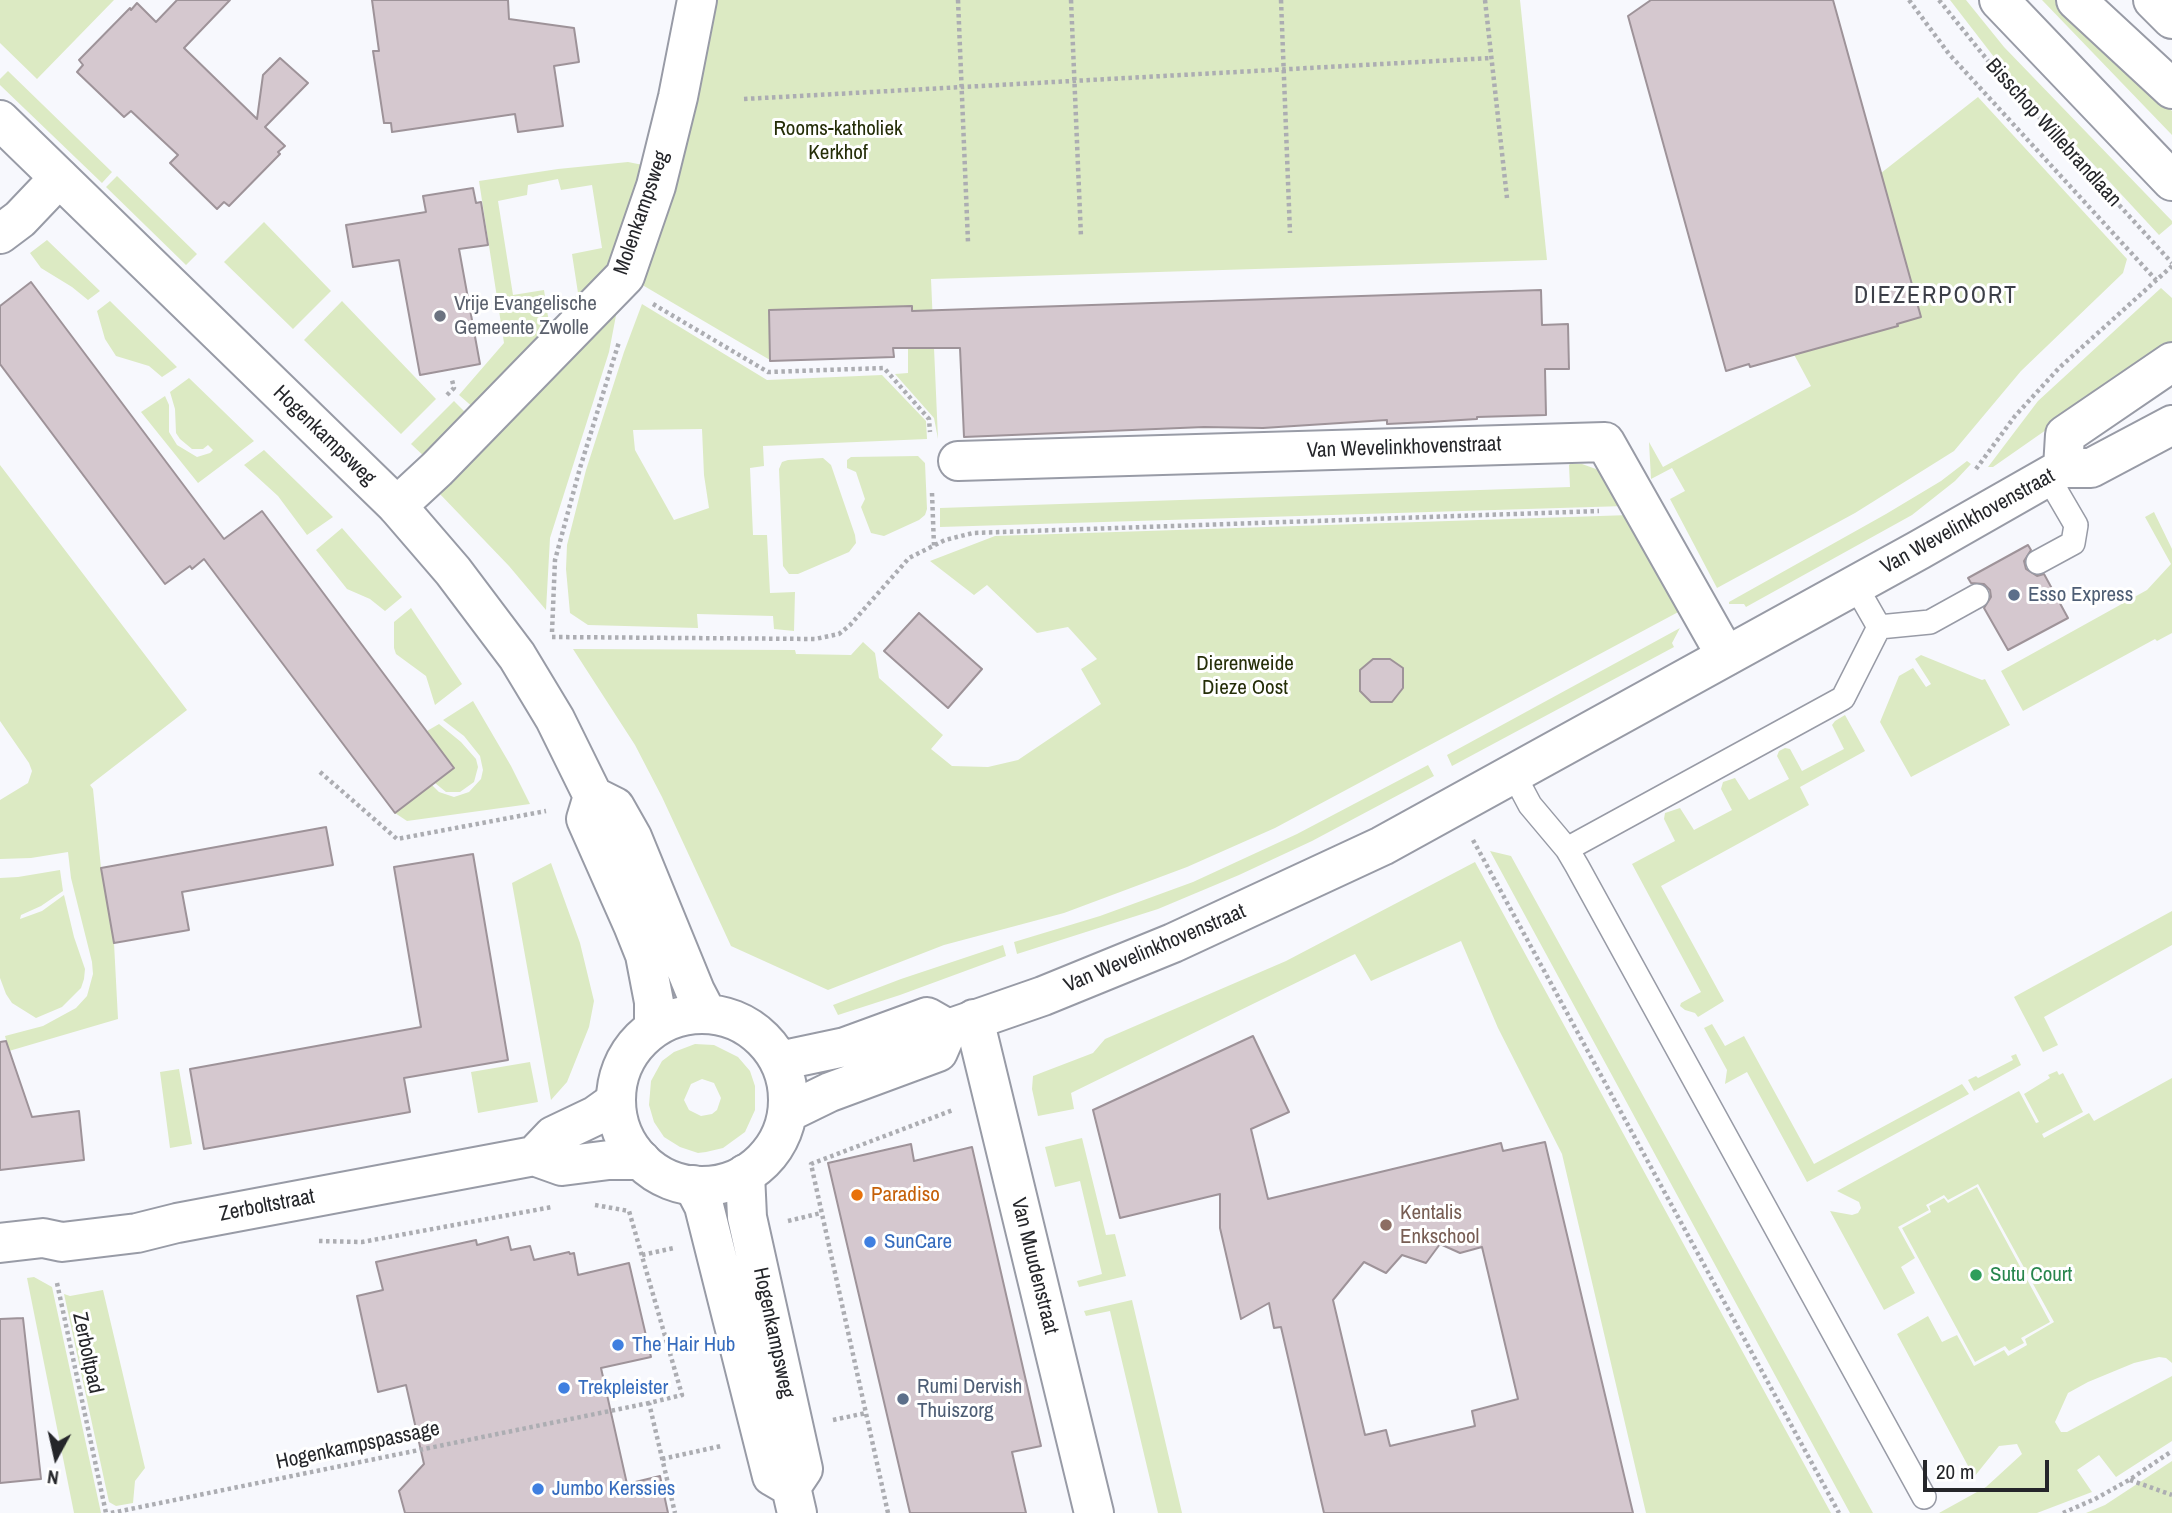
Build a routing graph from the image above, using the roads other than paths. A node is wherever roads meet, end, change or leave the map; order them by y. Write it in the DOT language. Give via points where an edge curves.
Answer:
graph roads {
  1 [pos="697,0"];
  2 [pos="1999,0"];
  3 [pos="2076,0"];
  4 [pos="2153,0"];
  5 [pos="2172,19"];
  6 [pos="2172,89"];
  7 [pos="0,120"];
  8 [pos="60,178"];
  9 [pos="2172,181"];
  10 [pos="0,234"];
  11 [pos="2172,362"];
  12 [pos="2172,425"];
  13 [pos="944,451"];
  14 [pos="2055,473"];
  15 [pos="397,506"];
  16 [pos="2038,562"];
  17 [pos="1855,585"];
  18 [pos="1977,596"];
  19 [pos="1879,627"];
  20 [pos="1726,656"];
  21 [pos="1514,773"];
  22 [pos="593,796"];
  23 [pos="1567,849"];
  24 [pos="707,1014"];
  25 [pos="961,1024"];
  26 [pos="654,1028"];
  27 [pos="779,1061"];
  28 [pos="616,1101"];
  29 [pos="788,1113"];
  30 [pos="534,1156"];
  31 [pos="641,1160"];
  32 [pos="745,1174"];
  33 [pos="693,1185"];
  34 [pos="0,1243"];
  35 [pos="1924,1497"];
  36 [pos="794,1500"];
  37 [pos="1094,1513"];
  1 -- 15 [label="main road, Molenkampsweg" via="678,97 629,284"];
  2 -- 9 [label="main road"];
  3 -- 6 [label="main road"];
  4 -- 5 [label="main road"];
  7 -- 8 [label="main road, Hogenkampsweg"];
  8 -- 10 [label="main road"];
  8 -- 15 [label="main road, Hogenkampsweg"];
  11 -- 14 [label="main road, Van Wevelinkhovenstraat" via="2065,435"];
  12 -- 14 [label="main road, Van Wevelinkhovenstraat" via="2091,468"];
  13 -- 20 [label="main road, Van Wevelinkhovenstraat" via="1605,442"];
  14 -- 16 [label="lane" via="2076,525 2073,543"];
  14 -- 17 [label="main road, Van Wevelinkhovenstraat"];
  15 -- 22 [label="main road, Hogenkampsweg" via="517,656"];
  17 -- 19 [label="lane"];
  17 -- 20 [label="main road, Van Wevelinkhovenstraat"];
  18 -- 19 [label="lane" via="1930,622"];
  19 -- 23 [label="lane" via="1843,698"];
  20 -- 21 [label="main road, Van Wevelinkhovenstraat"];
  21 -- 23 [label="lane" via="1530,805"];
  21 -- 25 [label="main road, Van Wevelinkhovenstraat" via="1382,846 1235,916 1110,970"];
  22 -- 24 [label="main road, Hogenkampsweg" via="615,807 632,837"];
  22 -- 26 [label="main road" via="586,819 645,955"];
  23 -- 35 [label="lane"];
  24 -- 26 [label="main road" via="679,1017"];
  24 -- 27 [label="main road" via="747,1025"];
  25 -- 27 [label="main road" via="927,1017 845,1047"];
  25 -- 29 [label="main road" via="938,1052 830,1092"];
  25 -- 37 [label="main road, Van Muudenstraat" via="991,1095"];
  26 -- 28 [label="main road" via="626,1059"];
  27 -- 29 [label="main road"];
  28 -- 30 [label="main road" via="553,1136"];
  28 -- 31 [label="main road" via="620,1127"];
  29 -- 32 [label="main road" via="774,1149"];
  30 -- 31 [label="main road, Zerboltstraat" via="562,1166"];
  30 -- 34 [label="main road, Zerboltstraat" via="137,1233 62,1242 43,1238"];
  31 -- 33 [label="main road" via="665,1177"];
  32 -- 33 [label="main road" via="720,1184"];
  32 -- 36 [label="main road, Hogenkampsweg" via="747,1217 803,1469"];
  33 -- 36 [label="main road, Hogenkampsweg" via="704,1206 772,1476"];
}
